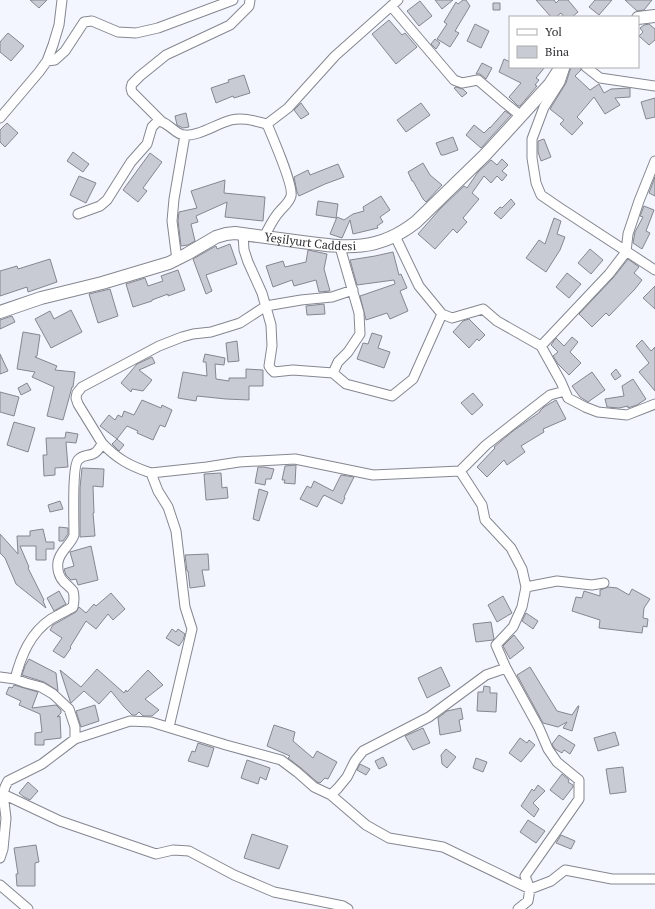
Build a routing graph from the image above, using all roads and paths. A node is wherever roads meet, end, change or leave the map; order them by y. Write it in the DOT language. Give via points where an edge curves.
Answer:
graph roads {
  1 [pos="62,0"];
  2 [pos="233,0"];
  3 [pos="250,0"];
  4 [pos="398,0"];
  5 [pos="391,6"];
  6 [pos="655,16"];
  7 [pos="639,18"];
  8 [pos="47,61"];
  9 [pos="560,68"];
  10 [pos="565,68"];
  11 [pos="587,68"];
  12 [pos="655,86"];
  13 [pos="521,116"];
  14 [pos="0,118"];
  15 [pos="162,122"];
  16 [pos="268,124"];
  17 [pos="185,135"];
  18 [pos="655,161"];
  19 [pos="78,214"];
  20 [pos="243,234"];
  21 [pos="395,236"];
  22 [pos="264,237"];
  23 [pos="340,247"];
  24 [pos="626,252"];
  25 [pos="177,260"];
  26 [pos="655,270"];
  27 [pos="353,290"];
  28 [pos="266,306"];
  29 [pos="0,312"];
  30 [pos="442,314"];
  31 [pos="541,346"];
  32 [pos="333,373"];
  33 [pos="565,391"];
  34 [pos="655,404"];
  35 [pos="102,443"];
  36 [pos="460,471"];
  37 [pos="151,473"];
  38 [pos="604,583"];
  39 [pos="526,587"];
  40 [pos="506,668"];
  41 [pos="0,678"];
  42 [pos="15,679"];
  43 [pos="169,728"];
  44 [pos="75,739"];
  45 [pos="3,794"];
  46 [pos="331,795"];
  47 [pos="0,858"];
  48 [pos="655,879"];
  49 [pos="0,885"];
  50 [pos="530,889"];
  51 [pos="28,909"];
  52 [pos="348,909"];
  53 [pos="518,909"];
  1 -- 8 [label="street" via="59,25"];
  2 -- 8 [label="street" via="158,28 136,33 118,32 92,21 84,22 65,51 55,60"];
  3 -- 15 [label="street" via="249,6 230,25 166,55 132,84 132,92"];
  4 -- 5 [label="street"];
  5 -- 13 [label="street" via="454,80 462,83 478,80"];
  5 -- 16 [label="street" via="335,56 288,108"];
  6 -- 7 [label="main road"];
  8 -- 14 [label="street"];
  9 -- 13 [label="main road, Yeşilyurt Caddesi" via="550,84"];
  10 -- 24 [label="street" via="560,82 544,107 532,139 536,183 541,195"];
  11 -- 12 [label="street" via="600,78"];
  13 -- 21 [label="main road, Yeşilyurt Caddesi" via="427,212"];
  15 -- 17 [label="street" via="179,134"];
  15 -- 19 [label="street" via="158,121 152,127 146,144 107,200 100,206"];
  16 -- 17 [label="street" via="246,118 231,120"];
  16 -- 22 [label="street" via="292,192 291,198 271,222"];
  17 -- 25 [label="street" via="172,221"];
  18 -- 24 [label="street" via="628,234"];
  20 -- 22 [label="main road, Yeşilyurt Caddesi"];
  20 -- 25 [label="main road, Yeşilyurt Caddesi" via="216,237"];
  20 -- 28 [label="street" via="244,250"];
  21 -- 23 [label="main road, Yeşilyurt Caddesi" via="369,245"];
  21 -- 30 [label="street" via="419,286"];
  22 -- 23 [label="main road, Yeşilyurt Caddesi"];
  23 -- 27 [label="street"];
  24 -- 26 [label="street"];
  24 -- 31 [label="street" via="605,279"];
  25 -- 29 [label="main road, Yeşilyurt Caddesi"];
  27 -- 28 [label="street" via="332,297"];
  27 -- 32 [label="street" via="359,312 360,334 338,362"];
  28 -- 32 [label="street" via="271,325 272,346 269,366 274,372 293,370"];
  28 -- 35 [label="street" via="240,323 182,337 159,346 82,387 77,393 78,404"];
  30 -- 31 [label="street" via="452,318 483,309 498,321"];
  30 -- 32 [label="street" via="413,379 392,396 346,384"];
  31 -- 33 [label="street"];
  33 -- 34 [label="street" via="568,398 598,412 627,415"];
  33 -- 36 [label="street" via="550,395 486,445"];
  35 -- 37 [label="street" via="120,460"];
  35 -- 42 [label="street" via="95,453 76,462 74,535 58,562 62,581 72,590 73,607 41,627 25,648"];
  36 -- 37 [label="street" via="372,474 295,459 239,462"];
  36 -- 39 [label="street" via="482,505 485,520 511,548 522,569"];
  37 -- 43 [label="street" via="168,507 176,531 185,607 192,629"];
  38 -- 39 [label="street" via="592,585 557,580"];
  39 -- 40 [label="street" via="522,607 513,627 496,645"];
  40 -- 46 [label="street" via="486,675 429,717 363,751 347,777"];
  40 -- 50 [label="street" via="548,749 557,762 579,780 578,799 525,876"];
  41 -- 42 [label="street"];
  42 -- 44 [label="street" via="41,687 69,709 75,727"];
  43 -- 44 [label="street" via="151,722 130,721"];
  43 -- 46 [label="street" via="281,760 314,786"];
  44 -- 45 [label="street" via="42,764 8,781"];
  45 -- 47 [label="street" via="6,818"];
  45 -- 52 [label="street" via="60,821 156,854 173,850 189,851 274,892"];
  46 -- 50 [label="street" via="366,825 389,838 443,847"];
  48 -- 50 [label="street" via="612,879 565,870 551,881"];
  49 -- 51 [label="street"];
  50 -- 53 [label="street" via="528,901"];
}
